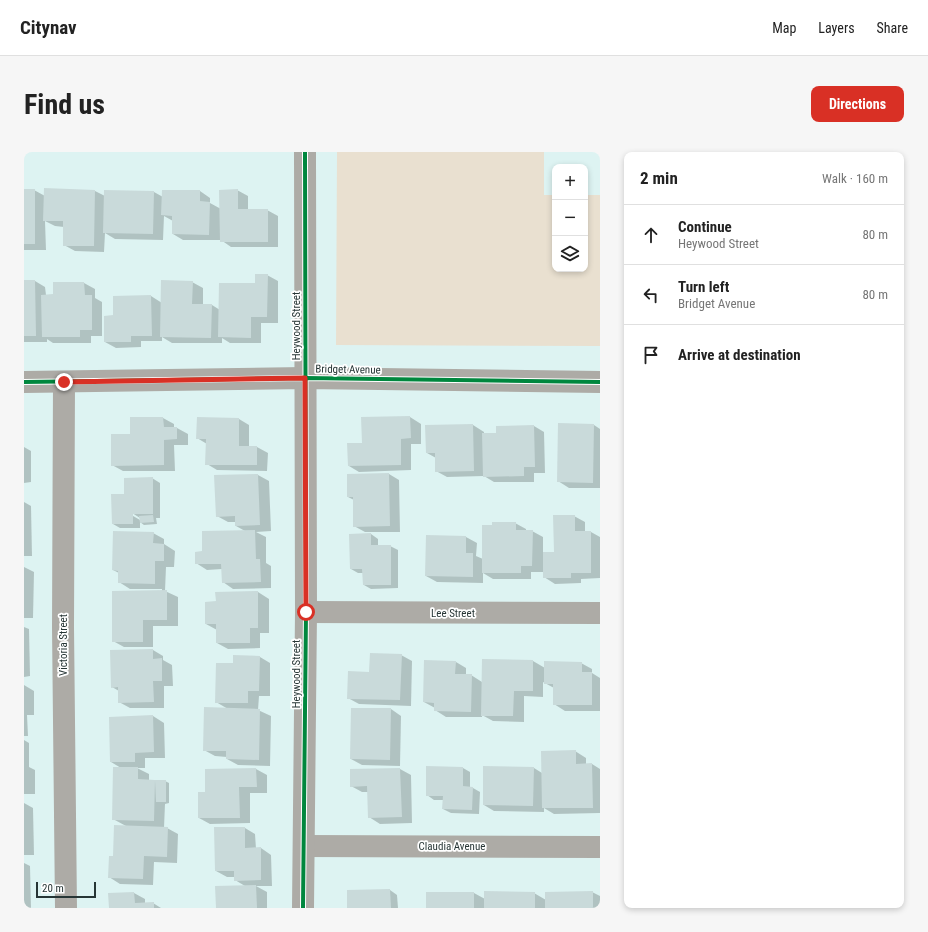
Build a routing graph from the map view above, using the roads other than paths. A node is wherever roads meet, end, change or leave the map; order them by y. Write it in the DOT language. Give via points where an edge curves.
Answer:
graph roads {
  1 [pos="305,152"];
  2 [pos="305,378"];
  3 [pos="24,382"];
  4 [pos="64,382"];
  5 [pos="600,382"];
  6 [pos="306,612"];
  7 [pos="600,613"];
  8 [pos="304,846"];
  9 [pos="600,847"];
  10 [pos="66,908"];
  11 [pos="303,908"];
  1 -- 2 [label="street, Heywood Street"];
  2 -- 4 [label="street, Bridget Avenue"];
  2 -- 5 [label="street, Bridget Avenue"];
  2 -- 6 [label="street, Heywood Street"];
  3 -- 4 [label="street, Bridget Avenue"];
  4 -- 10 [label="street, Victoria Street"];
  6 -- 7 [label="street, Lee Street"];
  6 -- 8 [label="street, Heywood Street"];
  8 -- 9 [label="street, Claudia Avenue"];
  8 -- 11 [label="street, Heywood Street"];
}
